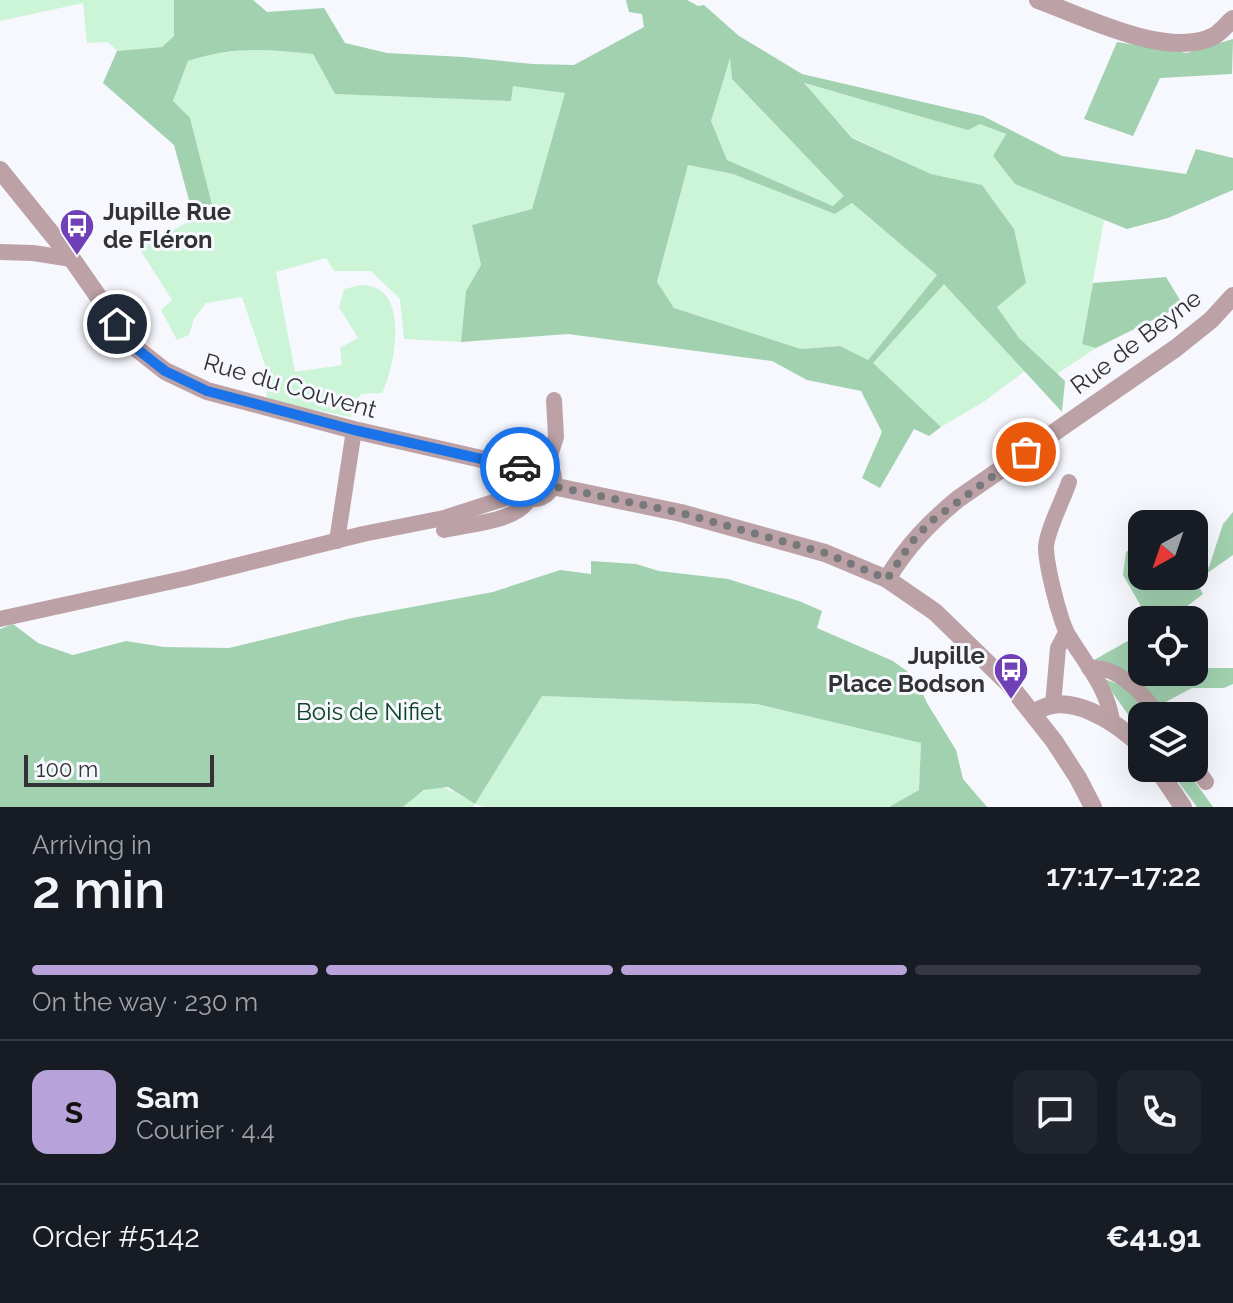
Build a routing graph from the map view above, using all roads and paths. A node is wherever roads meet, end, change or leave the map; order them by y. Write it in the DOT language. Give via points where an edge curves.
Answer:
graph roads {
  1 [pos="1038,0"];
  2 [pos="1233,19"];
  3 [pos="0,170"];
  4 [pos="0,252"];
  5 [pos="72,259"];
  6 [pos="1233,296"];
  7 [pos="554,400"];
  8 [pos="354,430"];
  9 [pos="547,465"];
  10 [pos="516,472"];
  11 [pos="1069,482"];
  12 [pos="552,486"];
  13 [pos="525,496"];
  14 [pos="444,530"];
  15 [pos="337,541"];
  16 [pos="887,579"];
  17 [pos="0,619"];
  18 [pos="1066,633"];
  19 [pos="1089,668"];
  20 [pos="1149,702"];
  21 [pos="1053,705"];
  22 [pos="1034,713"];
  23 [pos="1112,721"];
  24 [pos="1128,735"];
  25 [pos="1166,782"];
  26 [pos="1093,807"];
  27 [pos="1183,807"];
  1 -- 2 [label="street" via="1147,40 1174,44 1213,36"];
  3 -- 5 [label="street, Rue du Couvent"];
  4 -- 5 [label="street"];
  5 -- 8 [label="street, Rue du Couvent" via="132,345 165,371 207,391"];
  6 -- 16 [label="street, Rue de Beyne" via="1176,348 930,522"];
  7 -- 9 [label="street" via="556,437"];
  8 -- 10 [label="street, Rue du Couvent" via="499,463"];
  8 -- 15 [label="street"];
  9 -- 10 [label="street" via="524,462"];
  9 -- 12 [label="street"];
  10 -- 13 [label="street"];
  11 -- 18 [label="street" via="1046,549"];
  12 -- 13 [label="street" via="540,497"];
  12 -- 16 [label="street" via="681,513 825,553"];
  13 -- 14 [label="street" via="519,511 500,519"];
  13 -- 15 [label="street"];
  15 -- 17 [label="street"];
  16 -- 22 [label="street" via="935,612"];
  18 -- 19 [label="street"];
  18 -- 21 [label="street" via="1058,648"];
  19 -- 20 [label="street" via="1111,671"];
  19 -- 23 [label="street" via="1110,706"];
  21 -- 22 [label="street"];
  21 -- 23 [label="street" via="1085,709"];
  22 -- 26 [label="street"];
  23 -- 24 [label="street"];
  25 -- 27 [label="street"];
}
